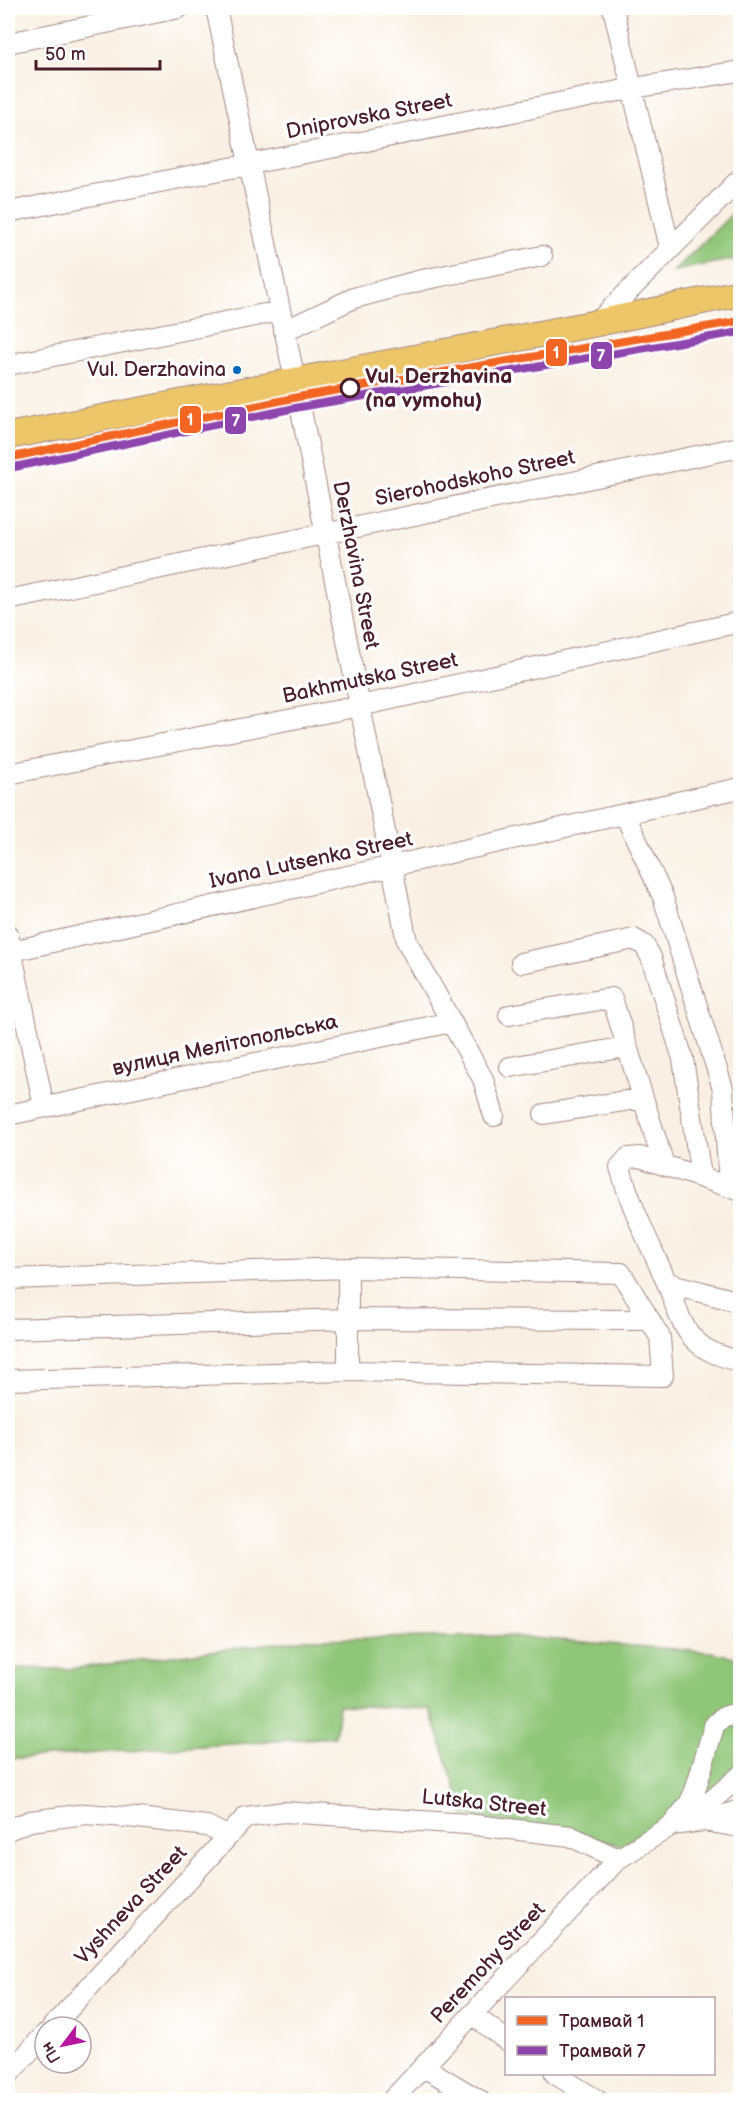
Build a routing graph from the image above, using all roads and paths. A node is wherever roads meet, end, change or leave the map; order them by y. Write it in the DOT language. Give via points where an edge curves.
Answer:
graph roads {
  1 [pos="179,8"];
  2 [pos="216,8"];
  3 [pos="613,8"];
  4 [pos="8,43"];
  5 [pos="741,71"];
  6 [pos="634,88"];
  7 [pos="250,164"];
  8 [pos="741,180"];
  9 [pos="8,212"];
  10 [pos="670,248"];
  11 [pos="542,256"];
  12 [pos="741,292"];
  13 [pos="280,311"];
  14 [pos="597,323"];
  15 [pos="284,331"];
  16 [pos="8,365"];
  17 [pos="295,380"];
  18 [pos="8,436"];
  19 [pos="741,447"];
  20 [pos="326,534"];
  21 [pos="8,600"];
  22 [pos="741,622"];
  23 [pos="360,706"];
  24 [pos="8,774"];
  25 [pos="741,788"];
  26 [pos="625,815"];
  27 [pos="392,866"];
  28 [pos="9,946"];
  29 [pos="521,963"];
  30 [pos="509,1015"];
  31 [pos="452,1022"];
  32 [pos="626,1047"];
  33 [pos="510,1067"];
  34 [pos="643,1098"];
  35 [pos="44,1107"];
  36 [pos="544,1114"];
  37 [pos="8,1115"];
  38 [pos="494,1116"];
  39 [pos="664,1165"];
  40 [pos="701,1176"];
  41 [pos="735,1189"];
  42 [pos="348,1268"];
  43 [pos="8,1279"];
  44 [pos="667,1283"];
  45 [pos="741,1302"];
  46 [pos="350,1319"];
  47 [pos="650,1320"];
  48 [pos="8,1329"];
  49 [pos="741,1362"];
  50 [pos="348,1371"];
  51 [pos="8,1380"];
  52 [pos="741,1715"];
  53 [pos="741,1776"];
  54 [pos="741,1810"];
  55 [pos="246,1816"];
  56 [pos="687,1822"];
  57 [pos="741,1827"];
  58 [pos="8,1830"];
  59 [pos="227,1836"];
  60 [pos="618,1859"];
  61 [pos="473,2014"];
  62 [pos="63,2015"];
  63 [pos="505,2038"];
  64 [pos="33,2047"];
  65 [pos="424,2067"];
  66 [pos="8,2075"];
  67 [pos="558,2075"];
  68 [pos="392,2100"];
  69 [pos="479,2100"];
  70 [pos="597,2100"];
  1 -- 4 [label="street"];
  2 -- 7 [label="street, Derzhavina Street"];
  3 -- 6 [label="street"];
  5 -- 6 [label="street, Dniprovska Street"];
  6 -- 7 [label="street, Dniprovska Street"];
  6 -- 10 [label="street"];
  7 -- 9 [label="street, Dniprovska Street"];
  7 -- 13 [label="street, Derzhavina Street"];
  8 -- 10 [label="street"];
  10 -- 14 [label="street"];
  11 -- 15 [label="street" via="354,298"];
  12 -- 14 [label="main road"];
  13 -- 15 [label="street, Derzhavina Street"];
  13 -- 16 [label="street"];
  14 -- 17 [label="main road"];
  15 -- 17 [label="street, Derzhavina Street"];
  17 -- 18 [label="main road"];
  17 -- 20 [label="street, Derzhavina Street"];
  19 -- 20 [label="street, Sierohodskoho Street"];
  20 -- 21 [label="street, Sierohodskoho Street"];
  20 -- 23 [label="street, Derzhavina Street"];
  22 -- 23 [label="street, Bakhmutska Street"];
  23 -- 24 [label="street, Bakhmutska Street"];
  23 -- 27 [label="street, Derzhavina Street"];
  25 -- 26 [label="street, Ivana Lutsenka Street"];
  26 -- 27 [label="street, Ivana Lutsenka Street"];
  26 -- 41 [label="street" via="663,897 723,1089"];
  27 -- 28 [label="street, Ivana Lutsenka Street"];
  27 -- 31 [label="street, Derzhavina Street" via="407,942"];
  28 -- 35 [label="street"];
  29 -- 40 [label="street" via="634,939 644,945 683,1059"];
  30 -- 32 [label="street" via="612,998"];
  31 -- 35 [label="street, вулиця Мелітопольська"];
  31 -- 38 [label="street, Derzhavina Street" via="483,1079"];
  32 -- 33 [label="street"];
  32 -- 34 [label="street"];
  34 -- 36 [label="street"];
  34 -- 39 [label="street"];
  35 -- 37 [label="street, вулиця Мелітопольська"];
  39 -- 40 [label="street"];
  39 -- 44 [label="street" via="640,1157 628,1158 620,1167 636,1215"];
  40 -- 41 [label="street"];
  42 -- 43 [label="street"];
  42 -- 46 [label="street"];
  42 -- 47 [label="street" via="621,1273"];
  44 -- 45 [label="street"];
  44 -- 49 [label="street" via="684,1328 713,1353"];
  46 -- 47 [label="street"];
  46 -- 48 [label="street"];
  46 -- 50 [label="street"];
  47 -- 50 [label="street" via="660,1337 663,1376"];
  50 -- 51 [label="street"];
  52 -- 56 [label="street" via="728,1715 714,1726 688,1804"];
  53 -- 56 [label="street"];
  54 -- 56 [label="street"];
  55 -- 59 [label="street, Vyshneva Street"];
  55 -- 60 [label="street, Lutska Street" via="284,1812 467,1824 570,1836"];
  56 -- 57 [label="street"];
  56 -- 60 [label="street"];
  58 -- 59 [label="street" via="30,1821 86,1814 207,1826"];
  59 -- 62 [label="street, Vyshneva Street"];
  60 -- 61 [label="street, Peremohy Street"];
  61 -- 63 [label="street"];
  61 -- 65 [label="street, Peremohy Street"];
  64 -- 66 [label="street"];
  65 -- 68 [label="street, Peremohy Street"];
  65 -- 69 [label="street"];
  67 -- 70 [label="street"];
}
